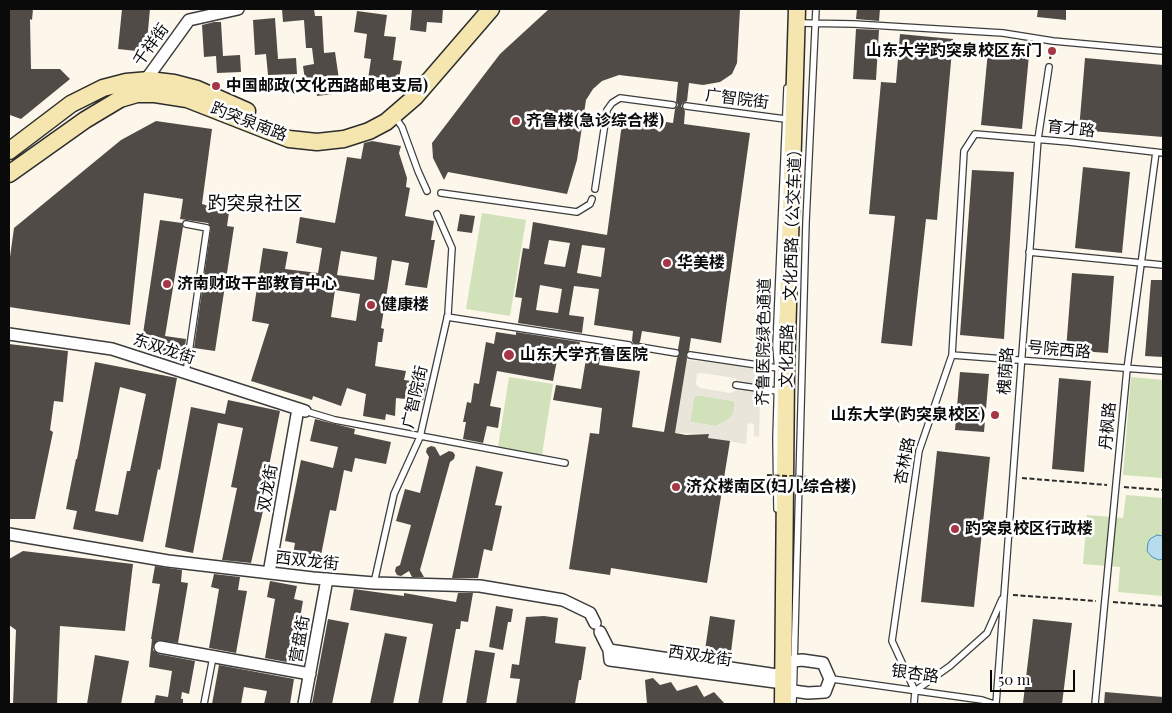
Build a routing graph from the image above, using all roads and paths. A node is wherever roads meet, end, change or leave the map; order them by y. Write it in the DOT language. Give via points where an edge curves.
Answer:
graph roads {
  1 [pos="238,9"];
  2 [pos="477,9"];
  3 [pos="491,9"];
  4 [pos="816,9"];
  5 [pos="797,16"];
  6 [pos="816,24"];
  7 [pos="1054,41"];
  8 [pos="1163,52"];
  9 [pos="1049,67"];
  10 [pos="787,80"];
  11 [pos="145,81"];
  12 [pos="673,105"];
  13 [pos="686,106"];
  14 [pos="394,115"];
  15 [pos="785,119"];
  16 [pos="975,134"];
  17 [pos="1038,139"];
  18 [pos="9,151"];
  19 [pos="1156,152"];
  20 [pos="1163,153"];
  21 [pos="9,174"];
  22 [pos="595,190"];
  23 [pos="427,191"];
  24 [pos="441,193"];
  25 [pos="592,199"];
  26 [pos="437,214"];
  27 [pos="186,224"];
  28 [pos="1029,252"];
  29 [pos="1141,263"];
  30 [pos="1163,265"];
  31 [pos="447,318"];
  32 [pos="9,334"];
  33 [pos="629,345"];
  34 [pos="640,347"];
  35 [pos="676,353"];
  36 [pos="690,355"];
  37 [pos="952,355"];
  38 [pos="1020,360"];
  39 [pos="778,368"];
  40 [pos="1127,369"];
  41 [pos="1163,371"];
  42 [pos="186,373"];
  43 [pos="736,385"];
  44 [pos="777,391"];
  45 [pos="302,410"];
  46 [pos="420,437"];
  47 [pos="565,463"];
  48 [pos="767,475"];
  49 [pos="807,477"];
  50 [pos="1012,477"];
  51 [pos="1116,486"];
  52 [pos="1163,490"];
  53 [pos="777,517"];
  54 [pos="9,534"];
  55 [pos="777,556"];
  56 [pos="269,573"];
  57 [pos="327,579"];
  58 [pos="374,583"];
  59 [pos="1004,594"];
  60 [pos="1105,601"];
  61 [pos="1163,606"];
  62 [pos="160,647"];
  63 [pos="213,657"];
  64 [pos="798,660"];
  65 [pos="310,674"];
  66 [pos="831,679"];
  67 [pos="786,687"];
  68 [pos="915,691"];
  69 [pos="204,704"];
  70 [pos="304,704"];
  71 [pos="778,704"];
  72 [pos="793,704"];
  73 [pos="914,704"];
  74 [pos="995,704"];
  75 [pos="1095,704"];
  1 -- 11 [label="street, 千祥街" via="189,20"];
  2 -- 11 [label="main road, 趵突泉南路" via="398,101 374,120 344,130 305,132 277,124 197,89"];
  3 -- 14 [label="main road, 趵突泉南路" via="415,97"];
  4 -- 6 [label="lane, 文化西路（公交车道）"];
  5 -- 6 [label="lane"];
  5 -- 67 [label="main road, 文化西路" via="786,372"];
  6 -- 7 [label="lane" via="1002,33"];
  6 -- 64 [label="lane, 文化西路（公交车道）" via="806,232"];
  7 -- 8 [label="lane"];
  7 -- 9 [label="path"];
  9 -- 17 [label="lane, 槐荫路"];
  10 -- 15 [label="lane, 齐鲁医院绿色通道"];
  11 -- 18 [label="main road, 趵突泉南路" via="103,88 71,104"];
  12 -- 22 [label="lane" via="620,98 612,103 607,110"];
  13 -- 15 [label="lane, 广智院街"];
  14 -- 21 [label="main road, 趵突泉南路" via="369,131 318,142 289,139 187,99 137,94 120,99 85,120"];
  14 -- 23 [label="lane" via="402,127"];
  15 -- 39 [label="lane, 齐鲁医院绿色通道" via="776,346"];
  16 -- 17 [label="lane, 育才路"];
  16 -- 37 [label="lane, 杏林路" via="964,151"];
  17 -- 19 [label="lane, 育才路"];
  17 -- 28 [label="lane, 槐荫路"];
  19 -- 20 [label="lane, 育才路"];
  19 -- 29 [label="lane, 丹枫路"];
  24 -- 25 [label="lane" via="577,212"];
  26 -- 31 [label="lane, 广智院街" via="452,248"];
  27 -- 42 [label="lane" via="207,228"];
  28 -- 29 [label="lane"];
  28 -- 38 [label="lane, 槐荫路"];
  29 -- 30 [label="lane"];
  29 -- 40 [label="lane, 丹枫路"];
  31 -- 33 [label="lane"];
  31 -- 46 [label="lane, 广智院街"];
  32 -- 42 [label="street, 东双龙街" via="112,349"];
  34 -- 35 [label="lane"];
  36 -- 39 [label="lane"];
  37 -- 38 [label="lane, 号院西路"];
  37 -- 68 [label="lane, 杏林路" via="919,451 892,641"];
  38 -- 40 [label="lane, 号院西路"];
  38 -- 50 [label="lane, 槐荫路"];
  39 -- 44 [label="lane, 齐鲁医院绿色通道"];
  40 -- 41 [label="lane, 号院西路"];
  40 -- 51 [label="lane, 丹枫路"];
  42 -- 45 [label="street, 东双龙街"];
  43 -- 44 [label="lane"];
  44 -- 53 [label="lane, 齐鲁医院绿色通道"];
  45 -- 46 [label="lane"];
  45 -- 56 [label="street, 双龙街"];
  46 -- 47 [label="lane"];
  46 -- 58 [label="lane, 广智院街" via="394,494"];
  48 -- 49 [label="path, bridge"];
  50 -- 51 [label="path"];
  50 -- 59 [label="lane, 槐荫路"];
  51 -- 52 [label="path"];
  51 -- 60 [label="lane, 丹枫路"];
  54 -- 56 [label="street, 西双龙街" via="168,561"];
  55 -- 67 [label="lane"];
  56 -- 57 [label="street, 西双龙街"];
  57 -- 58 [label="street, 西双龙街"];
  57 -- 65 [label="street, 营盘街"];
  58 -- 67 [label="street, 西双龙街" via="480,586 563,600 590,613 609,650 610,660"];
  59 -- 60 [label="path"];
  59 -- 68 [label="lane" via="986,633 950,666"];
  59 -- 74 [label="lane, 槐荫路"];
  60 -- 61 [label="path"];
  60 -- 75 [label="lane, 丹枫路"];
  62 -- 63 [label="street"];
  63 -- 65 [label="street"];
  63 -- 69 [label="lane"];
  64 -- 66 [label="street" via="823,663"];
  64 -- 67 [label="street"];
  64 -- 67 [label="lane, 文化西路（公交车道）"];
  65 -- 70 [label="street, 营盘街"];
  66 -- 67 [label="street" via="825,692"];
  66 -- 68 [label="lane, 银杏路"];
  67 -- 71 [label="lane"];
  67 -- 72 [label="lane, 文化西路（公交车道）"];
  68 -- 73 [label="lane, 杏林路"];
  68 -- 74 [label="lane, 银杏路"];
}
